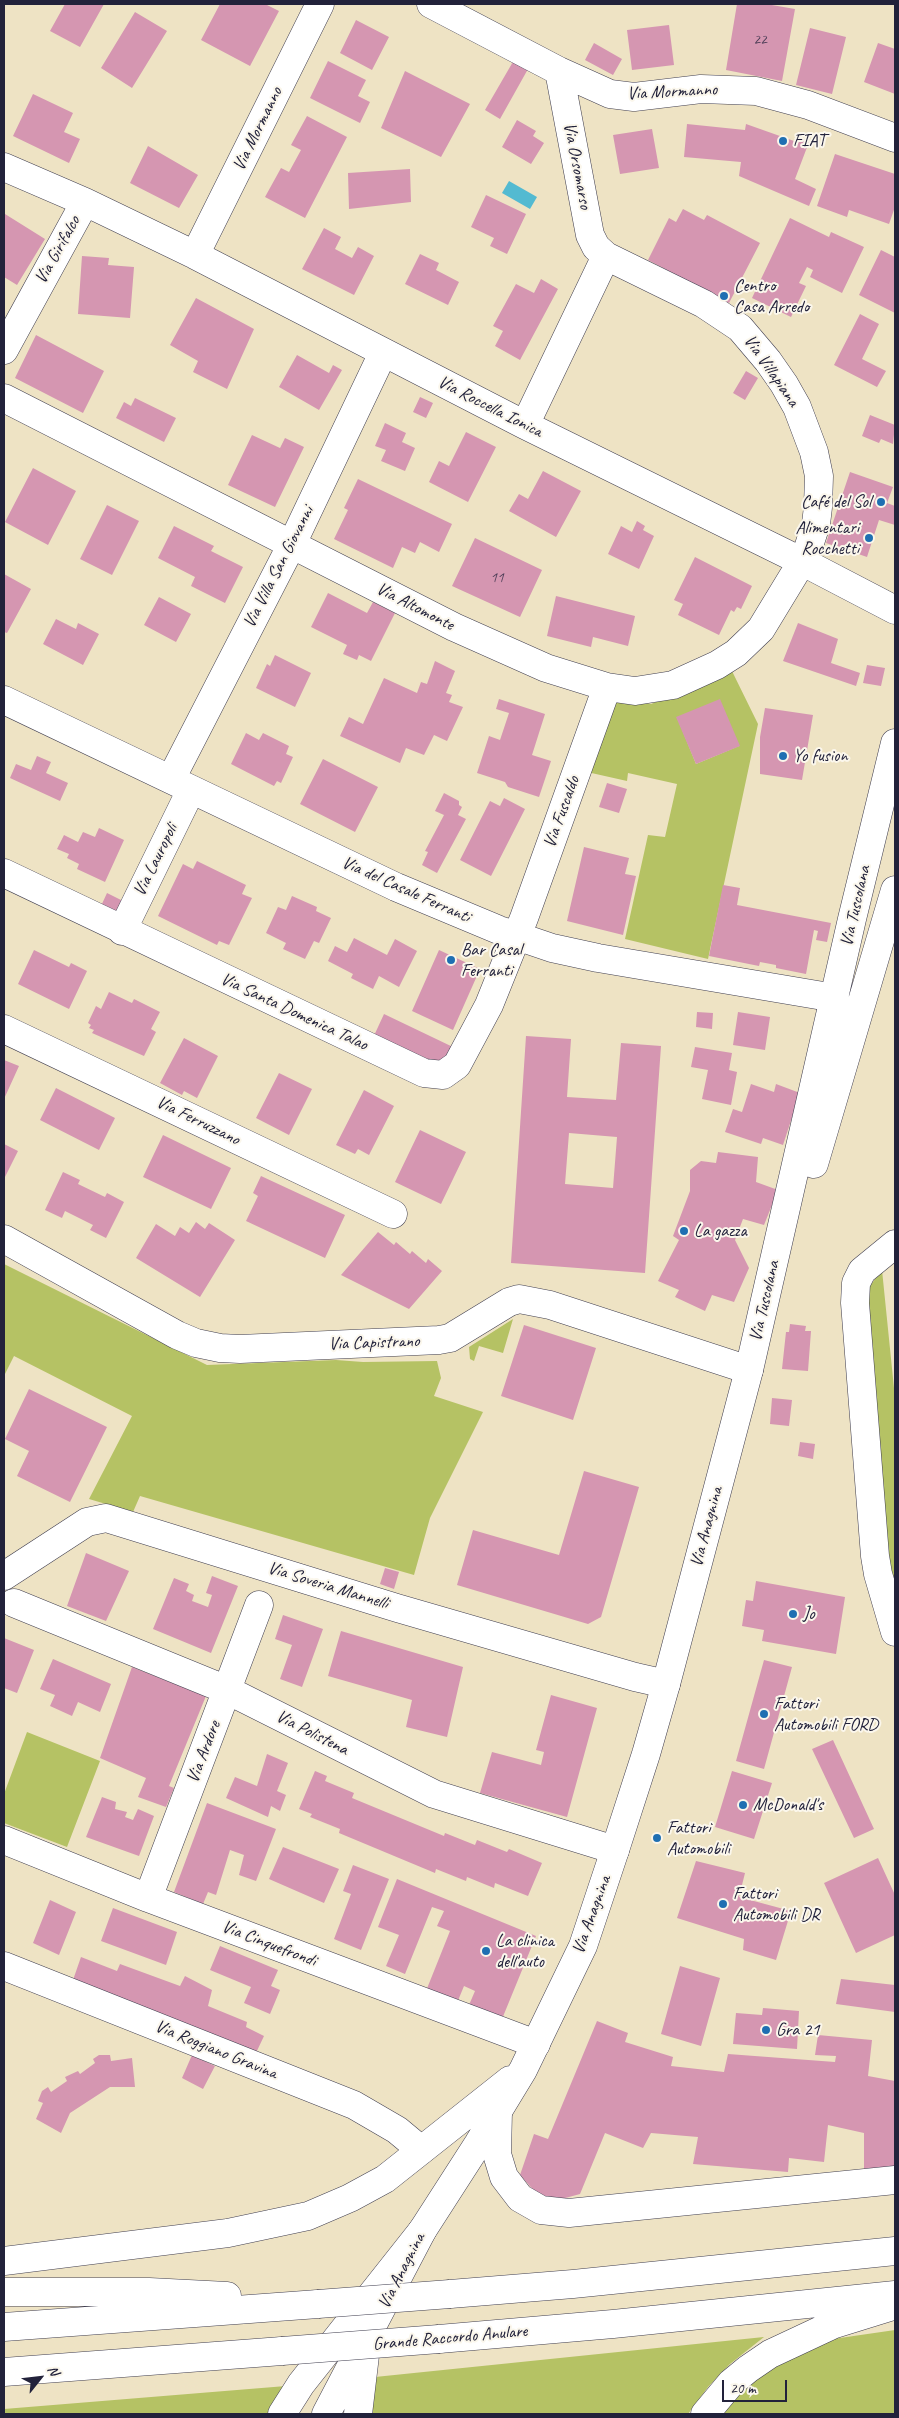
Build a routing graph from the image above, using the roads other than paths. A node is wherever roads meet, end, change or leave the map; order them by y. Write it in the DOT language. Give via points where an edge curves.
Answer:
graph roads {
  1 [pos="320,4"];
  2 [pos="432,4"];
  3 [pos="559,71"];
  4 [pos="895,138"];
  5 [pos="4,167"];
  6 [pos="85,202"];
  7 [pos="195,255"];
  8 [pos="606,256"];
  9 [pos="4,350"];
  10 [pos="383,353"];
  11 [pos="4,398"];
  12 [pos="525,425"];
  13 [pos="292,544"];
  14 [pos="803,562"];
  15 [pos="895,610"];
  16 [pos="607,688"];
  17 [pos="4,700"];
  18 [pos="895,743"];
  19 [pos="181,784"];
  20 [pos="4,873"];
  21 [pos="895,890"];
  22 [pos="122,931"];
  23 [pos="517,937"];
  24 [pos="835,998"];
  25 [pos="4,1029"];
  26 [pos="393,1214"];
  27 [pos="4,1239"];
  28 [pos="895,1244"];
  29 [pos="749,1370"];
  30 [pos="4,1576"];
  31 [pos="14,1603"];
  32 [pos="259,1605"];
  33 [pos="895,1632"];
  34 [pos="666,1684"];
  35 [pos="227,1690"];
  36 [pos="4,1840"];
  37 [pos="615,1850"];
  38 [pos="148,1898"];
  39 [pos="4,1966"];
  40 [pos="536,2044"];
  41 [pos="523,2070"];
  42 [pos="498,2111"];
  43 [pos="421,2150"];
  44 [pos="895,2180"];
  45 [pos="422,2231"];
  46 [pos="895,2252"];
  47 [pos="4,2261"];
  48 [pos="4,2292"];
  49 [pos="895,2294"];
  50 [pos="318,2304"];
  51 [pos="895,2305"];
  52 [pos="4,2327"];
  53 [pos="370,2332"];
  54 [pos="39,2370"];
  55 [pos="4,2372"];
  56 [pos="4,2382"];
  57 [pos="282,2414"];
  58 [pos="326,2414"];
  59 [pos="358,2414"];
  60 [pos="705,2414"];
  1 -- 7 [label="main road, Via Mormanno"];
  2 -- 3 [label="main road, Via Mormanno"];
  3 -- 4 [label="main road, Via Mormanno" via="610,94 634,97 700,89 762,92 808,105"];
  3 -- 8 [label="main road, Via Orsomarso" via="590,235"];
  5 -- 6 [label="main road, Via Girifalco"];
  6 -- 7 [label="main road, Via Roccella Ionica"];
  6 -- 9 [label="main road, Via Girifalco"];
  7 -- 10 [label="main road, Via Roccella Ionica"];
  8 -- 12 [label="main road"];
  8 -- 14 [label="main road, Via Villapiana" via="728,319 750,338 784,384 804,422 819,476 816,524"];
  10 -- 12 [label="main road, Via Roccella Ionica"];
  10 -- 13 [label="main road, Via Villa San Giovanni"];
  11 -- 13 [label="main road, Via Altomonte"];
  12 -- 14 [label="main road, Via Roccella Ionica"];
  13 -- 16 [label="main road, Via Altomonte" via="506,651"];
  13 -- 19 [label="main road, Via Villa San Giovanni"];
  14 -- 15 [label="main road, Via Roccella Ionica"];
  14 -- 16 [label="main road, Via Altomonte" via="761,629 736,653 673,685 635,691"];
  16 -- 23 [label="main road, Via Fuscaldo"];
  17 -- 19 [label="main road, Via del Casale Ferranti"];
  18 -- 24 [label="main road, Via Tuscolana"];
  19 -- 22 [label="main road, Via Lauropoli"];
  19 -- 23 [label="main road, Via del Casale Ferranti" via="396,887"];
  20 -- 22 [label="main road, Via Santa Domenica Talao"];
  21 -- 29 [label="main road, Via Tuscolana" via="784,1269"];
  22 -- 23 [label="main road, Via Santa Domenica Talao" via="415,1069 437,1076 453,1070 468,1047"];
  23 -- 24 [label="main road, Via del Casale Ferranti" via="598,958"];
  24 -- 29 [label="main road, Via Tuscolana"];
  25 -- 26 [label="main road, Via Ferruzzano"];
  27 -- 29 [label="main road, Via Capistrano" via="177,1335 220,1348 240,1350 439,1340 450,1338 519,1299 550,1305"];
  28 -- 33 [label="main road" via="862,1271 856,1283 854,1303 875,1556"];
  29 -- 34 [label="main road, Via Anagnina"];
  30 -- 34 [label="main road, Via Soveria Mannelli" via="87,1522 106,1518 397,1608"];
  31 -- 35 [label="main road, Via Polistena"];
  32 -- 35 [label="main road, Via Ardore"];
  34 -- 37 [label="main road, Via Anagnina"];
  35 -- 37 [label="main road, Via Polistena" via="434,1794"];
  35 -- 38 [label="main road, Via Ardore"];
  36 -- 38 [label="main road, Via Cinquefrondi"];
  37 -- 40 [label="main road, Via Anagnina" via="582,1946"];
  38 -- 40 [label="main road, Via Cinquefrondi"];
  39 -- 43 [label="main road, Via Roggiano Gravina" via="354,2105 397,2130"];
  40 -- 41 [label="main road, Via Anagnina"];
  41 -- 42 [label="main road, Via Anagnina"];
  41 -- 43 [label="main road"];
  42 -- 44 [label="main road" via="497,2154 504,2177 520,2198 541,2210 569,2212"];
  42 -- 45 [label="main road, Via Anagnina"];
  43 -- 47 [label="main road" via="385,2179 308,2216 148,2244"];
  45 -- 53 [label="main road, Via Anagnina"];
  45 -- 57 [label="main road"];
  46 -- 50 [label="main road, bridge" via="582,2283"];
  48 -- 50 [label="main road" via="169,2293"];
  49 -- 54 [label="main road, Grande Raccordo Anulare, bridge" via="623,2323"];
  50 -- 52 [label="main road"];
  51 -- 60 [label="main road" via="832,2325 770,2354 735,2380"];
  53 -- 58 [label="main road, Via Anagnina"];
  53 -- 59 [label="main road" via="362,2365"];
  54 -- 55 [label="main road, Grande Raccordo Anulare"];
  54 -- 56 [label="main road"];
}
